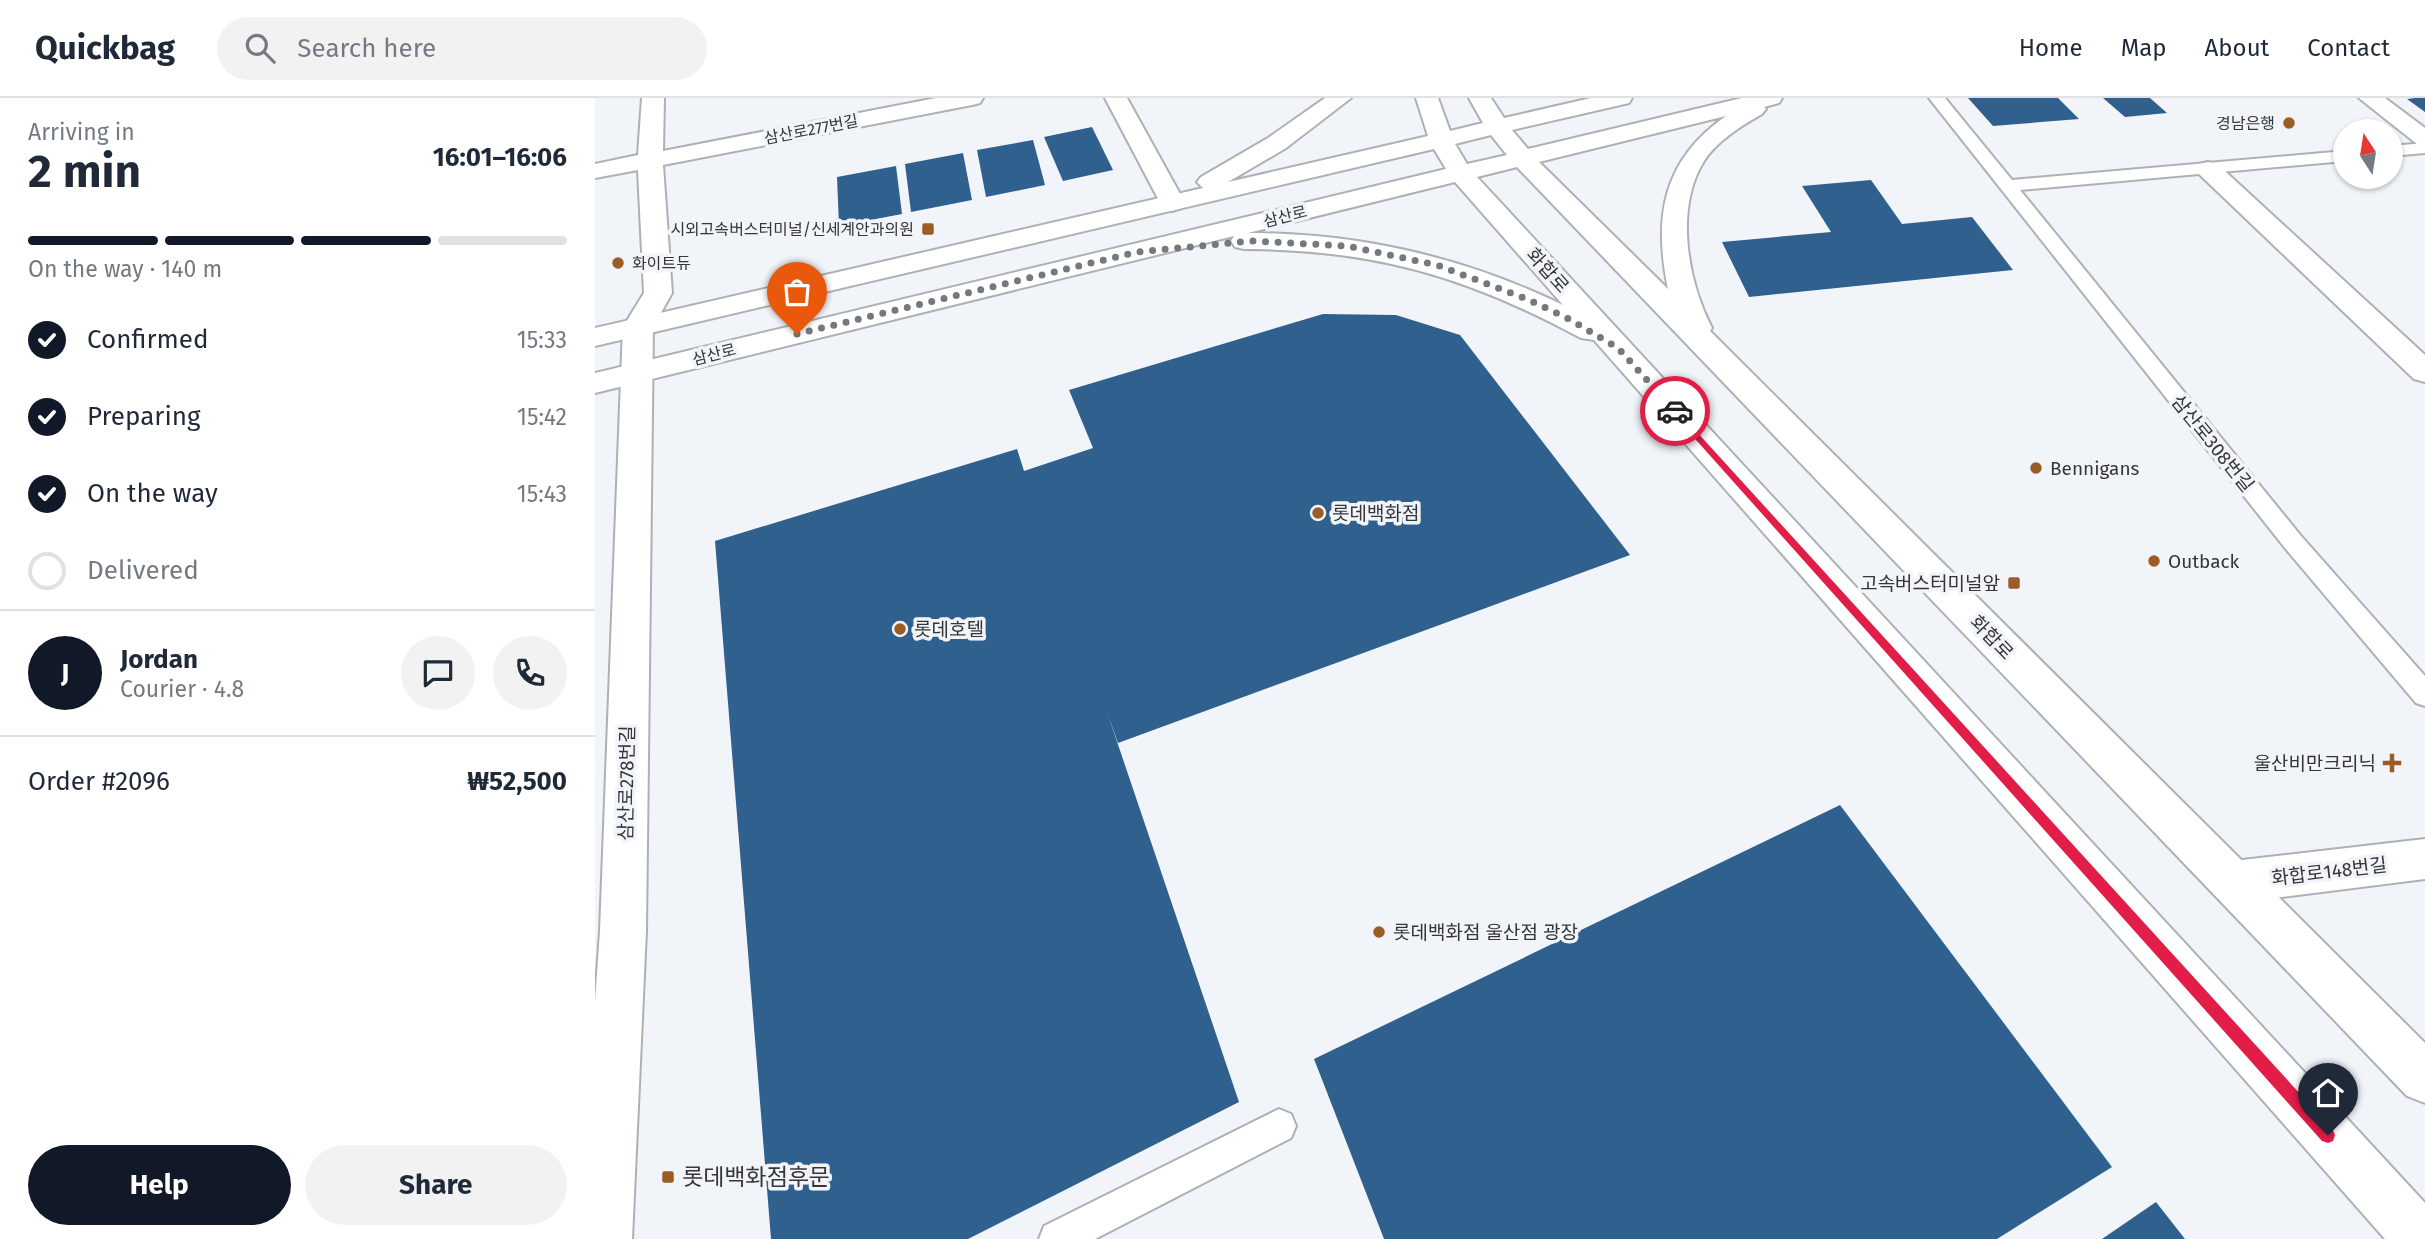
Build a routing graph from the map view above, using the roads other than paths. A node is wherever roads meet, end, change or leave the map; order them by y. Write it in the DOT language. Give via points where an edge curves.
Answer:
graph roads {
  1 [pos="653,98"];
  2 [pos="972,98"];
  3 [pos="1116,98"];
  4 [pos="1340,98"];
  5 [pos="1427,98"];
  6 [pos="1480,98"];
  7 [pos="1621,98"];
  8 [pos="1771,98"];
  9 [pos="1777,98"];
  10 [pos="1937,98"];
  11 [pos="2370,98"];
  12 [pos="1497,127"];
  13 [pos="2425,139"];
  14 [pos="1441,140"];
  15 [pos="2425,148"];
  16 [pos="2403,150"];
  17 [pos="2333,157"];
  18 [pos="1523,159"];
  19 [pos="650,160"];
  20 [pos="2208,169"];
  21 [pos="595,171"];
  22 [pos="1461,174"];
  23 [pos="2005,186"];
  24 [pos="1172,203"];
  25 [pos="1137,252"];
  26 [pos="638,327"];
  27 [pos="595,337"];
  28 [pos="1618,348"];
  29 [pos="1709,348"];
  30 [pos="2425,372"];
  31 [pos="636,373"];
  32 [pos="595,383"];
  33 [pos="2425,695"];
  34 [pos="2425,859"];
  35 [pos="2233,882"];
  36 [pos="609,935"];
  37 [pos="2425,1078"];
  38 [pos="1279,1126"];
  39 [pos="605,1239"];
  40 [pos="1057,1239"];
  41 [pos="2421,1239"];
  1 -- 19 [label="main road"];
  2 -- 19 [label="main road, 삼산로277번길"];
  3 -- 24 [label="main road"];
  4 -- 24 [label="main road" via="1277,143"];
  5 -- 14 [label="main road, 화합로"];
  6 -- 12 [label="main road, 화합로"];
  7 -- 12 [label="main road, 삼산로"];
  8 -- 18 [label="main road, 삼산로"];
  9 -- 29 [label="main road" via="1737,118 1717,135 1698,153 1681,187 1677,265 1692,320"];
  10 -- 23 [label="lane, 삼산로308번길"];
  11 -- 13 [label="main road"];
  12 -- 14 [label="main road, 삼산로"];
  12 -- 18 [label="main road, 화합로"];
  14 -- 22 [label="main road, 화합로"];
  14 -- 24 [label="main road, 삼산로"];
  15 -- 16 [label="lane"];
  17 -- 20 [label="lane"];
  18 -- 22 [label="main road, 삼산로"];
  18 -- 29 [label="main road, 화합로"];
  19 -- 21 [label="main road, 삼산로277번길"];
  19 -- 26 [label="main road" via="658,293"];
  20 -- 23 [label="lane"];
  20 -- 30 [label="main road"];
  22 -- 25 [label="main road, 삼산로"];
  22 -- 28 [label="main road, 화합로"];
  23 -- 33 [label="lane, 삼산로308번길" via="2293,542"];
  24 -- 26 [label="main road, 삼산로"];
  25 -- 28 [label="main road" via="1209,243 1298,241 1403,256 1527,299"];
  25 -- 31 [label="main road, 삼산로"];
  26 -- 27 [label="main road, 삼산로"];
  26 -- 31 [label="main road, 삼산로278번길"];
  28 -- 41 [label="main road, 화합로"];
  29 -- 35 [label="main road, 화합로"];
  31 -- 32 [label="main road, 삼산로"];
  31 -- 36 [label="main road, 삼산로278번길"];
  34 -- 35 [label="main road, 화합로148번길"];
  35 -- 37 [label="main road, 화합로"];
  36 -- 39 [label="main road, 삼산로278번길"];
  38 -- 40 [label="lane"];
}
